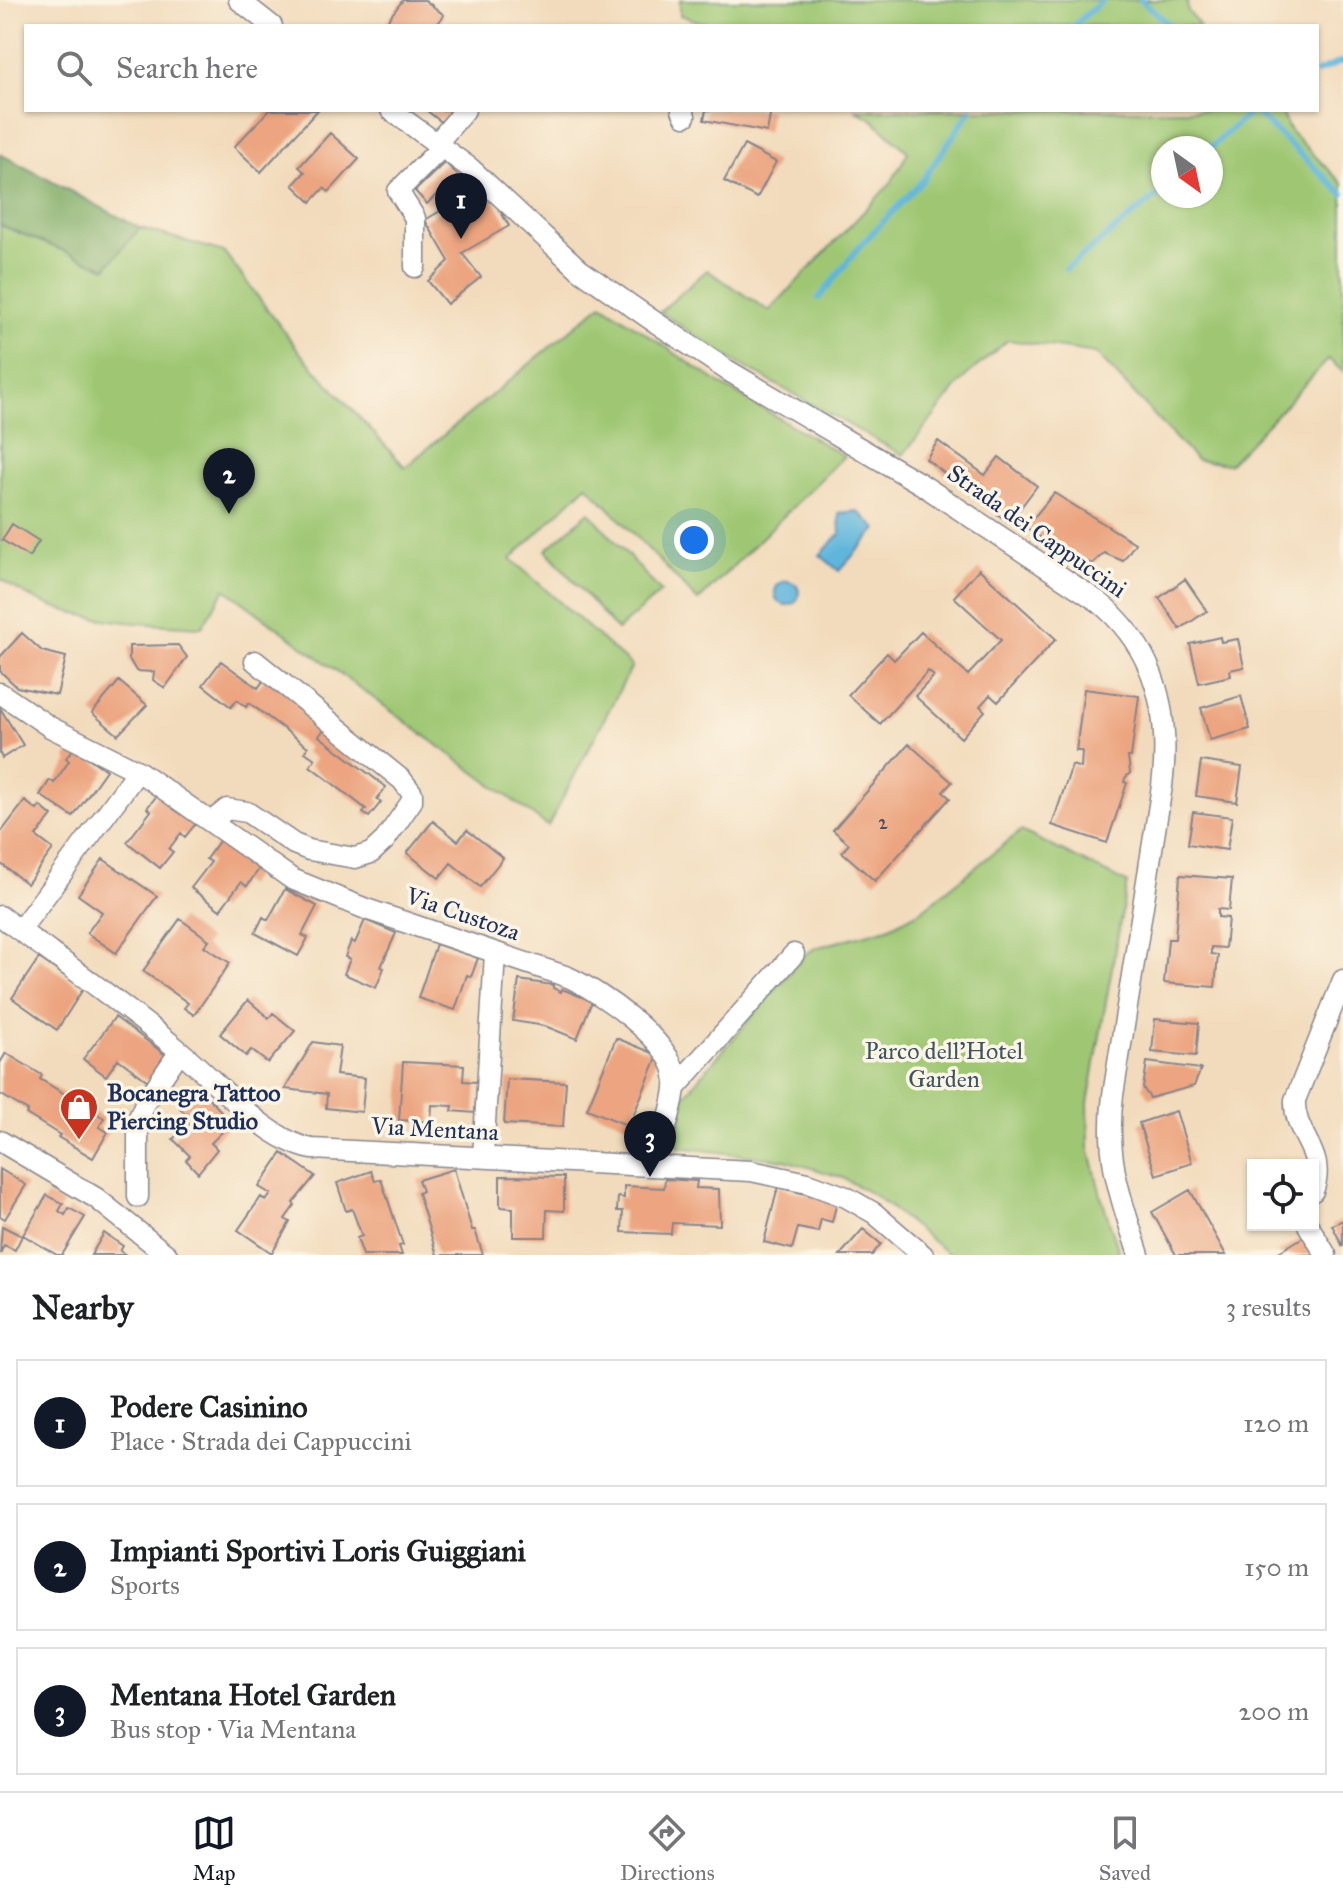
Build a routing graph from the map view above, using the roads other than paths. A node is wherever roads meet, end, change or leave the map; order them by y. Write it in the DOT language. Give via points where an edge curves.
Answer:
graph roads {
  1 [pos="239,0"];
  2 [pos="269,24"];
  3 [pos="394,112"];
  4 [pos="464,112"];
  5 [pos="440,145"];
  6 [pos="415,267"];
  7 [pos="255,661"];
  8 [pos="0,693"];
  9 [pos="138,771"];
  10 [pos="211,822"];
  11 [pos="0,916"];
  12 [pos="20,930"];
  13 [pos="495,953"];
  14 [pos="794,954"];
  15 [pos="1343,980"];
  16 [pos="180,1051"];
  17 [pos="675,1088"];
  18 [pos="0,1141"];
  19 [pos="483,1157"];
  20 [pos="1315,1159"];
  21 [pos="653,1165"];
  22 [pos="138,1197"];
  23 [pos="1312,1231"];
  24 [pos="167,1255"];
  25 [pos="923,1255"];
  26 [pos="1139,1255"];
  27 [pos="1326,1255"];
  1 -- 2 [label="street"];
  3 -- 5 [label="street, Strada dei Cappuccini"];
  4 -- 5 [label="street"];
  5 -- 6 [label="street" via="398,191 415,218"];
  5 -- 26 [label="street, Strada dei Cappuccini" via="580,270 727,370 921,484 1087,593 1135,640 1158,689 1165,746 1109,1134 1116,1185"];
  7 -- 10 [label="street" via="402,780 412,801 385,840 355,858 302,848 243,810 227,809"];
  8 -- 9 [label="street, Via Custoza" via="50,727"];
  9 -- 10 [label="street, Via Custoza"];
  9 -- 12 [label="street"];
  10 -- 13 [label="street, Via Custoza" via="292,879"];
  11 -- 12 [label="street, Via Mentana"];
  12 -- 16 [label="street, Via Mentana"];
  13 -- 17 [label="street, Via Custoza" via="568,977 612,1004 667,1054"];
  13 -- 19 [label="street"];
  14 -- 17 [label="street"];
  15 -- 20 [label="street" via="1295,1100 1295,1115"];
  16 -- 19 [label="street, Via Mentana" via="290,1143 312,1149"];
  16 -- 22 [label="street" via="138,1120"];
  17 -- 21 [label="street"];
  18 -- 24 [label="street" via="96,1198"];
  19 -- 21 [label="street, Via Mentana"];
  21 -- 25 [label="street, Via Mentana" via="751,1171 828,1189 874,1213"];
  23 -- 27 [label="street"];
}
